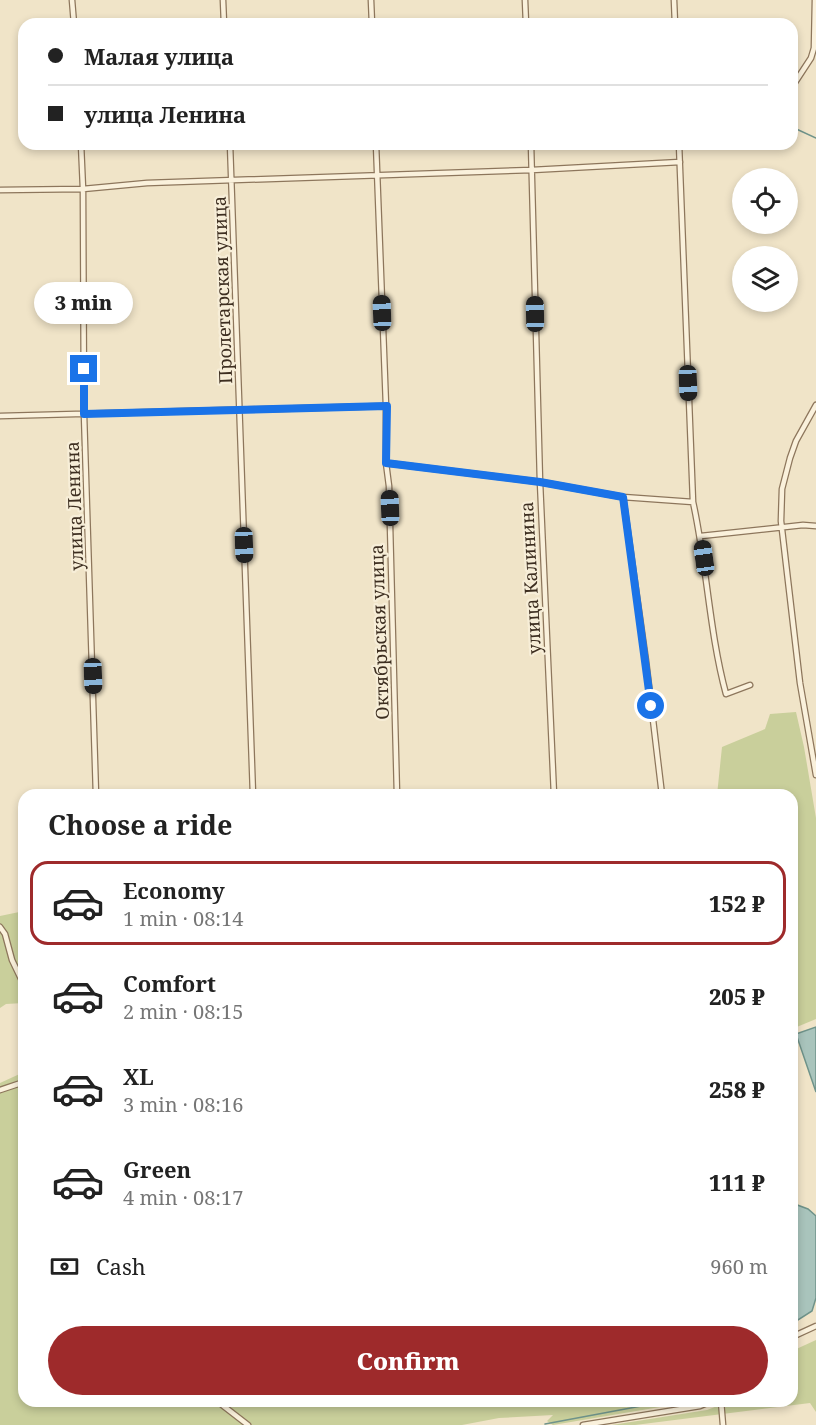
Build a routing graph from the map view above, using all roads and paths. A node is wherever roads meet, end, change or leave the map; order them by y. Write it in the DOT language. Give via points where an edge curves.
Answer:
graph roads {
  1 [pos="72,0"];
  2 [pos="223,0"];
  3 [pos="371,0"];
  4 [pos="525,0"];
  5 [pos="674,0"];
  6 [pos="815,0"];
  7 [pos="74,18"];
  8 [pos="224,18"];
  9 [pos="372,18"];
  10 [pos="526,18"];
  11 [pos="675,18"];
  12 [pos="798,78"];
  13 [pos="81,150"];
  14 [pos="230,150"];
  15 [pos="376,150"];
  16 [pos="531,150"];
  17 [pos="679,150"];
  18 [pos="680,162"];
  19 [pos="532,170"];
  20 [pos="377,174"];
  21 [pos="231,179"];
  22 [pos="83,189"];
  23 [pos="0,190"];
  24 [pos="816,405"];
  25 [pos="387,406"];
  26 [pos="240,409"];
  27 [pos="84,414"];
  28 [pos="0,416"];
  29 [pos="386,463"];
  30 [pos="540,482"];
  31 [pos="623,497"];
  32 [pos="693,502"];
  33 [pos="816,526"];
  34 [pos="781,527"];
  35 [pos="701,536"];
  36 [pos="750,685"];
  37 [pos="815,761"];
  38 [pos="816,775"];
  39 [pos="96,789"];
  40 [pos="253,789"];
  41 [pos="398,789"];
  42 [pos="554,789"];
  43 [pos="661,789"];
  44 [pos="0,927"];
  45 [pos="18,972"];
  46 [pos="18,1084"];
  47 [pos="0,1090"];
  48 [pos="816,1326"];
  49 [pos="798,1334"];
  50 [pos="225,1407"];
  51 [pos="694,1407"];
  52 [pos="722,1407"];
  53 [pos="248,1425"];
  54 [pos="583,1425"];
  55 [pos="723,1425"];
  1 -- 7 [label="street"];
  2 -- 8 [label="street"];
  3 -- 9 [label="street"];
  4 -- 10 [label="street"];
  5 -- 11 [label="street"];
  6 -- 12 [label="street" via="814,48"];
  13 -- 22 [label="street, улица Ленина"];
  14 -- 21 [label="street, Пролетарская улица"];
  15 -- 20 [label="street, Октябрьская улица"];
  16 -- 19 [label="street, улица Калинина"];
  17 -- 18 [label="street"];
  18 -- 19 [label="street"];
  18 -- 32 [label="street"];
  19 -- 20 [label="street"];
  19 -- 30 [label="street, улица Калинина"];
  20 -- 21 [label="street"];
  20 -- 25 [label="street, Октябрьская улица"];
  21 -- 22 [label="street"];
  21 -- 26 [label="street, Пролетарская улица"];
  22 -- 23 [label="street"];
  22 -- 27 [label="street, улица Ленина"];
  24 -- 34 [label="street" via="790,458 782,489"];
  25 -- 26 [label="street"];
  25 -- 29 [label="street, Октябрьская улица"];
  26 -- 27 [label="street"];
  26 -- 40 [label="street, Пролетарская улица"];
  27 -- 28 [label="street"];
  27 -- 39 [label="street, улица Ленина"];
  29 -- 30 [label="street"];
  29 -- 41 [label="street, Октябрьская улица"];
  30 -- 31 [label="street"];
  30 -- 42 [label="street, улица Калинина"];
  31 -- 32 [label="street"];
  31 -- 43 [label="street"];
  32 -- 35 [label="street"];
  33 -- 34 [label="street"];
  34 -- 35 [label="street"];
  34 -- 37 [label="street" via="800,684"];
  35 -- 36 [label="street" via="718,665 726,694"];
  37 -- 38 [label="street"];
  44 -- 45 [label="street"];
  46 -- 47 [label="street"];
  48 -- 49 [label="street"];
  50 -- 53 [label="street"];
  51 -- 54 [label="street"];
  52 -- 55 [label="street"];
}
